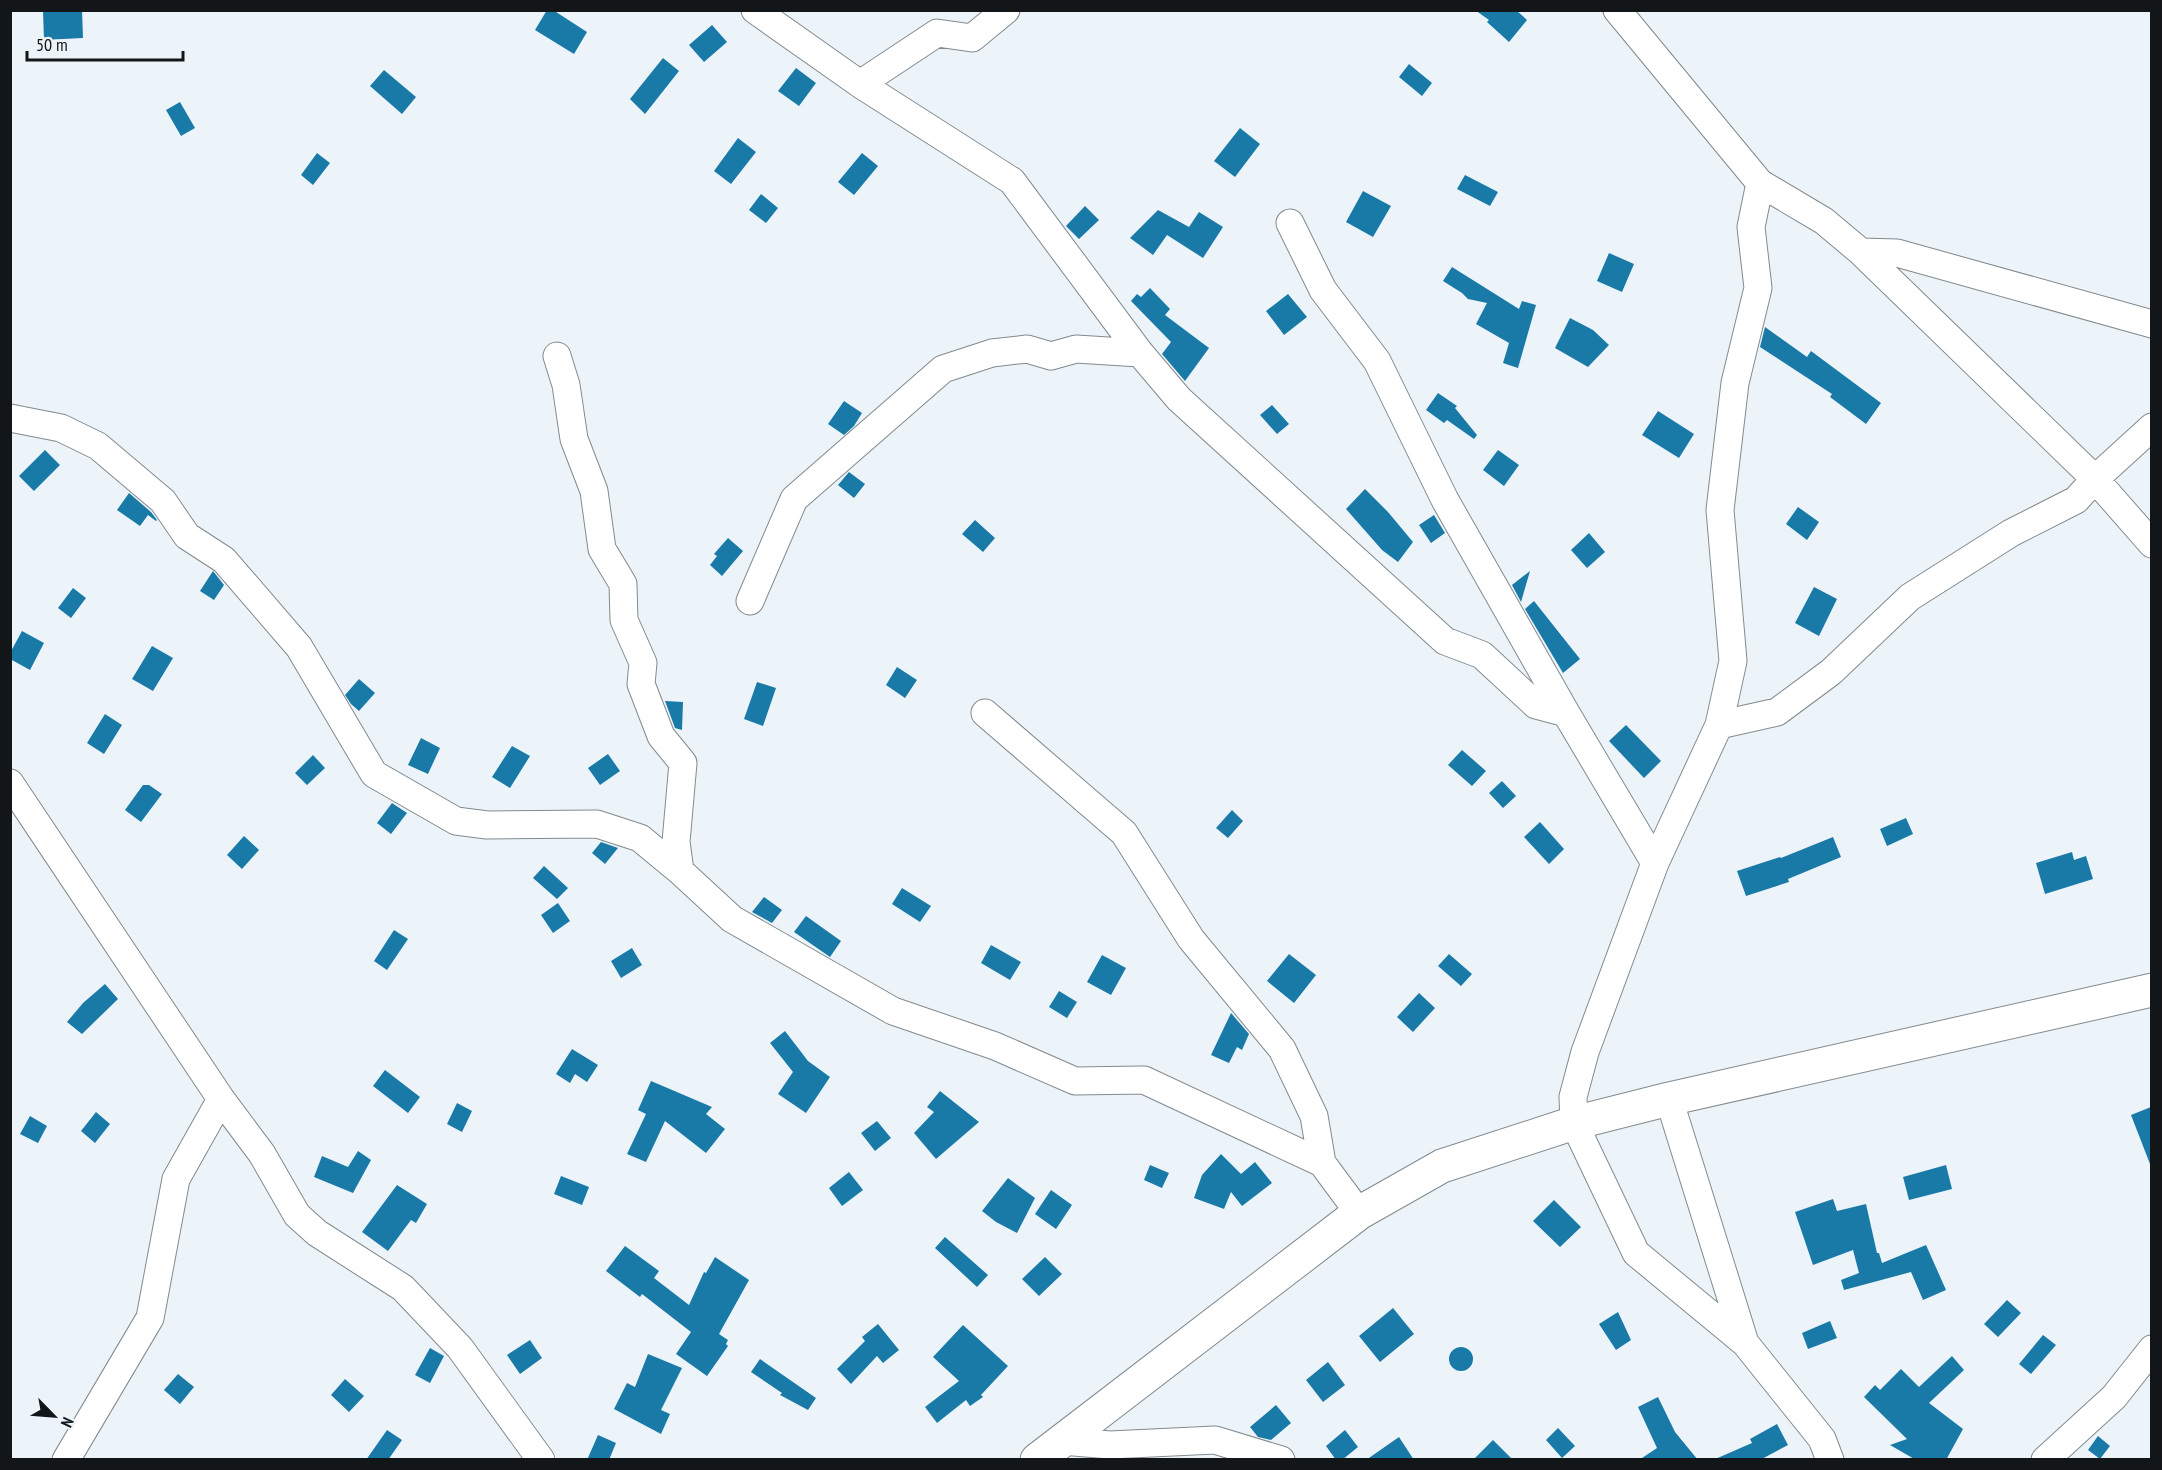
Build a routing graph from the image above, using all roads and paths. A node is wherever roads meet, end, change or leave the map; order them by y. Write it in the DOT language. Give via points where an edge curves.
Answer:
graph roads {
  1 [pos="755,10"];
  2 [pos="1006,10"];
  3 [pos="1617,10"];
  4 [pos="860,84"];
  5 [pos="1760,183"];
  6 [pos="1290,223"];
  7 [pos="1861,252"];
  8 [pos="2151,324"];
  9 [pos="1140,353"];
  10 [pos="557,356"];
  11 [pos="10,418"];
  12 [pos="2151,428"];
  13 [pos="2095,479"];
  14 [pos="2151,544"];
  15 [pos="750,601"];
  16 [pos="986,713"];
  17 [pos="1566,713"];
  18 [pos="1719,725"];
  19 [pos="10,783"];
  20 [pos="1655,863"];
  21 [pos="681,871"];
  22 [pos="2151,990"];
  23 [pos="221,1099"];
  24 [pos="1669,1099"];
  25 [pos="1574,1123"];
  26 [pos="1323,1163"];
  27 [pos="1359,1213"];
  28 [pos="1745,1343"];
  29 [pos="2151,1349"];
  30 [pos="1049,1450"];
  31 [pos="66,1460"];
  32 [pos="541,1460"];
  33 [pos="1281,1460"];
  34 [pos="1830,1460"];
  35 [pos="2045,1460"];
  1 -- 4 [label="street"];
  2 -- 4 [label="street" via="972,38 937,33"];
  3 -- 5 [label="street"];
  4 -- 9 [label="street" via="1012,181"];
  5 -- 7 [label="street" via="1824,221"];
  5 -- 18 [label="street" via="1751,227 1758,288 1735,383 1720,510 1732,661"];
  6 -- 17 [label="street" via="1323,290 1377,361 1445,500"];
  7 -- 8 [label="street" via="1897,253"];
  7 -- 13 [label="street"];
  9 -- 15 [label="street" via="1076,349 1051,356 1027,349 992,353 942,369 794,499"];
  9 -- 17 [label="street" via="1179,399 1445,641 1482,655 1536,705"];
  10 -- 21 [label="street" via="567,386 574,439 594,491 602,549 623,584 624,620 644,663 641,684 661,736 682,763 676,842"];
  11 -- 21 [label="street" via="62,428 98,446 163,501 187,536 224,560 299,647 374,774 456,821 487,825 597,824 640,838"];
  12 -- 13 [label="street"];
  13 -- 14 [label="street"];
  13 -- 18 [label="street" via="2076,501 2011,533 1910,597 1831,672 1777,712"];
  16 -- 26 [label="street" via="1124,833 1191,939 1282,1049 1314,1116"];
  17 -- 20 [label="street"];
  18 -- 20 [label="street"];
  19 -- 23 [label="street"];
  20 -- 25 [label="street" via="1586,1052 1573,1097"];
  21 -- 26 [label="street" via="732,919 893,1011 995,1046 1075,1081 1144,1080"];
  22 -- 24 [label="main road"];
  23 -- 31 [label="street" via="176,1179 150,1318"];
  23 -- 32 [label="street" via="262,1154 297,1215 317,1233 403,1288 460,1348"];
  24 -- 25 [label="main road"];
  24 -- 28 [label="street"];
  25 -- 27 [label="main road" via="1442,1166"];
  25 -- 28 [label="street" via="1636,1252"];
  26 -- 27 [label="street"];
  27 -- 30 [label="main road"];
  28 -- 34 [label="street" via="1822,1439"];
  29 -- 35 [label="street" via="2115,1397"];
  30 -- 33 [label="street" via="1215,1440"];
}
